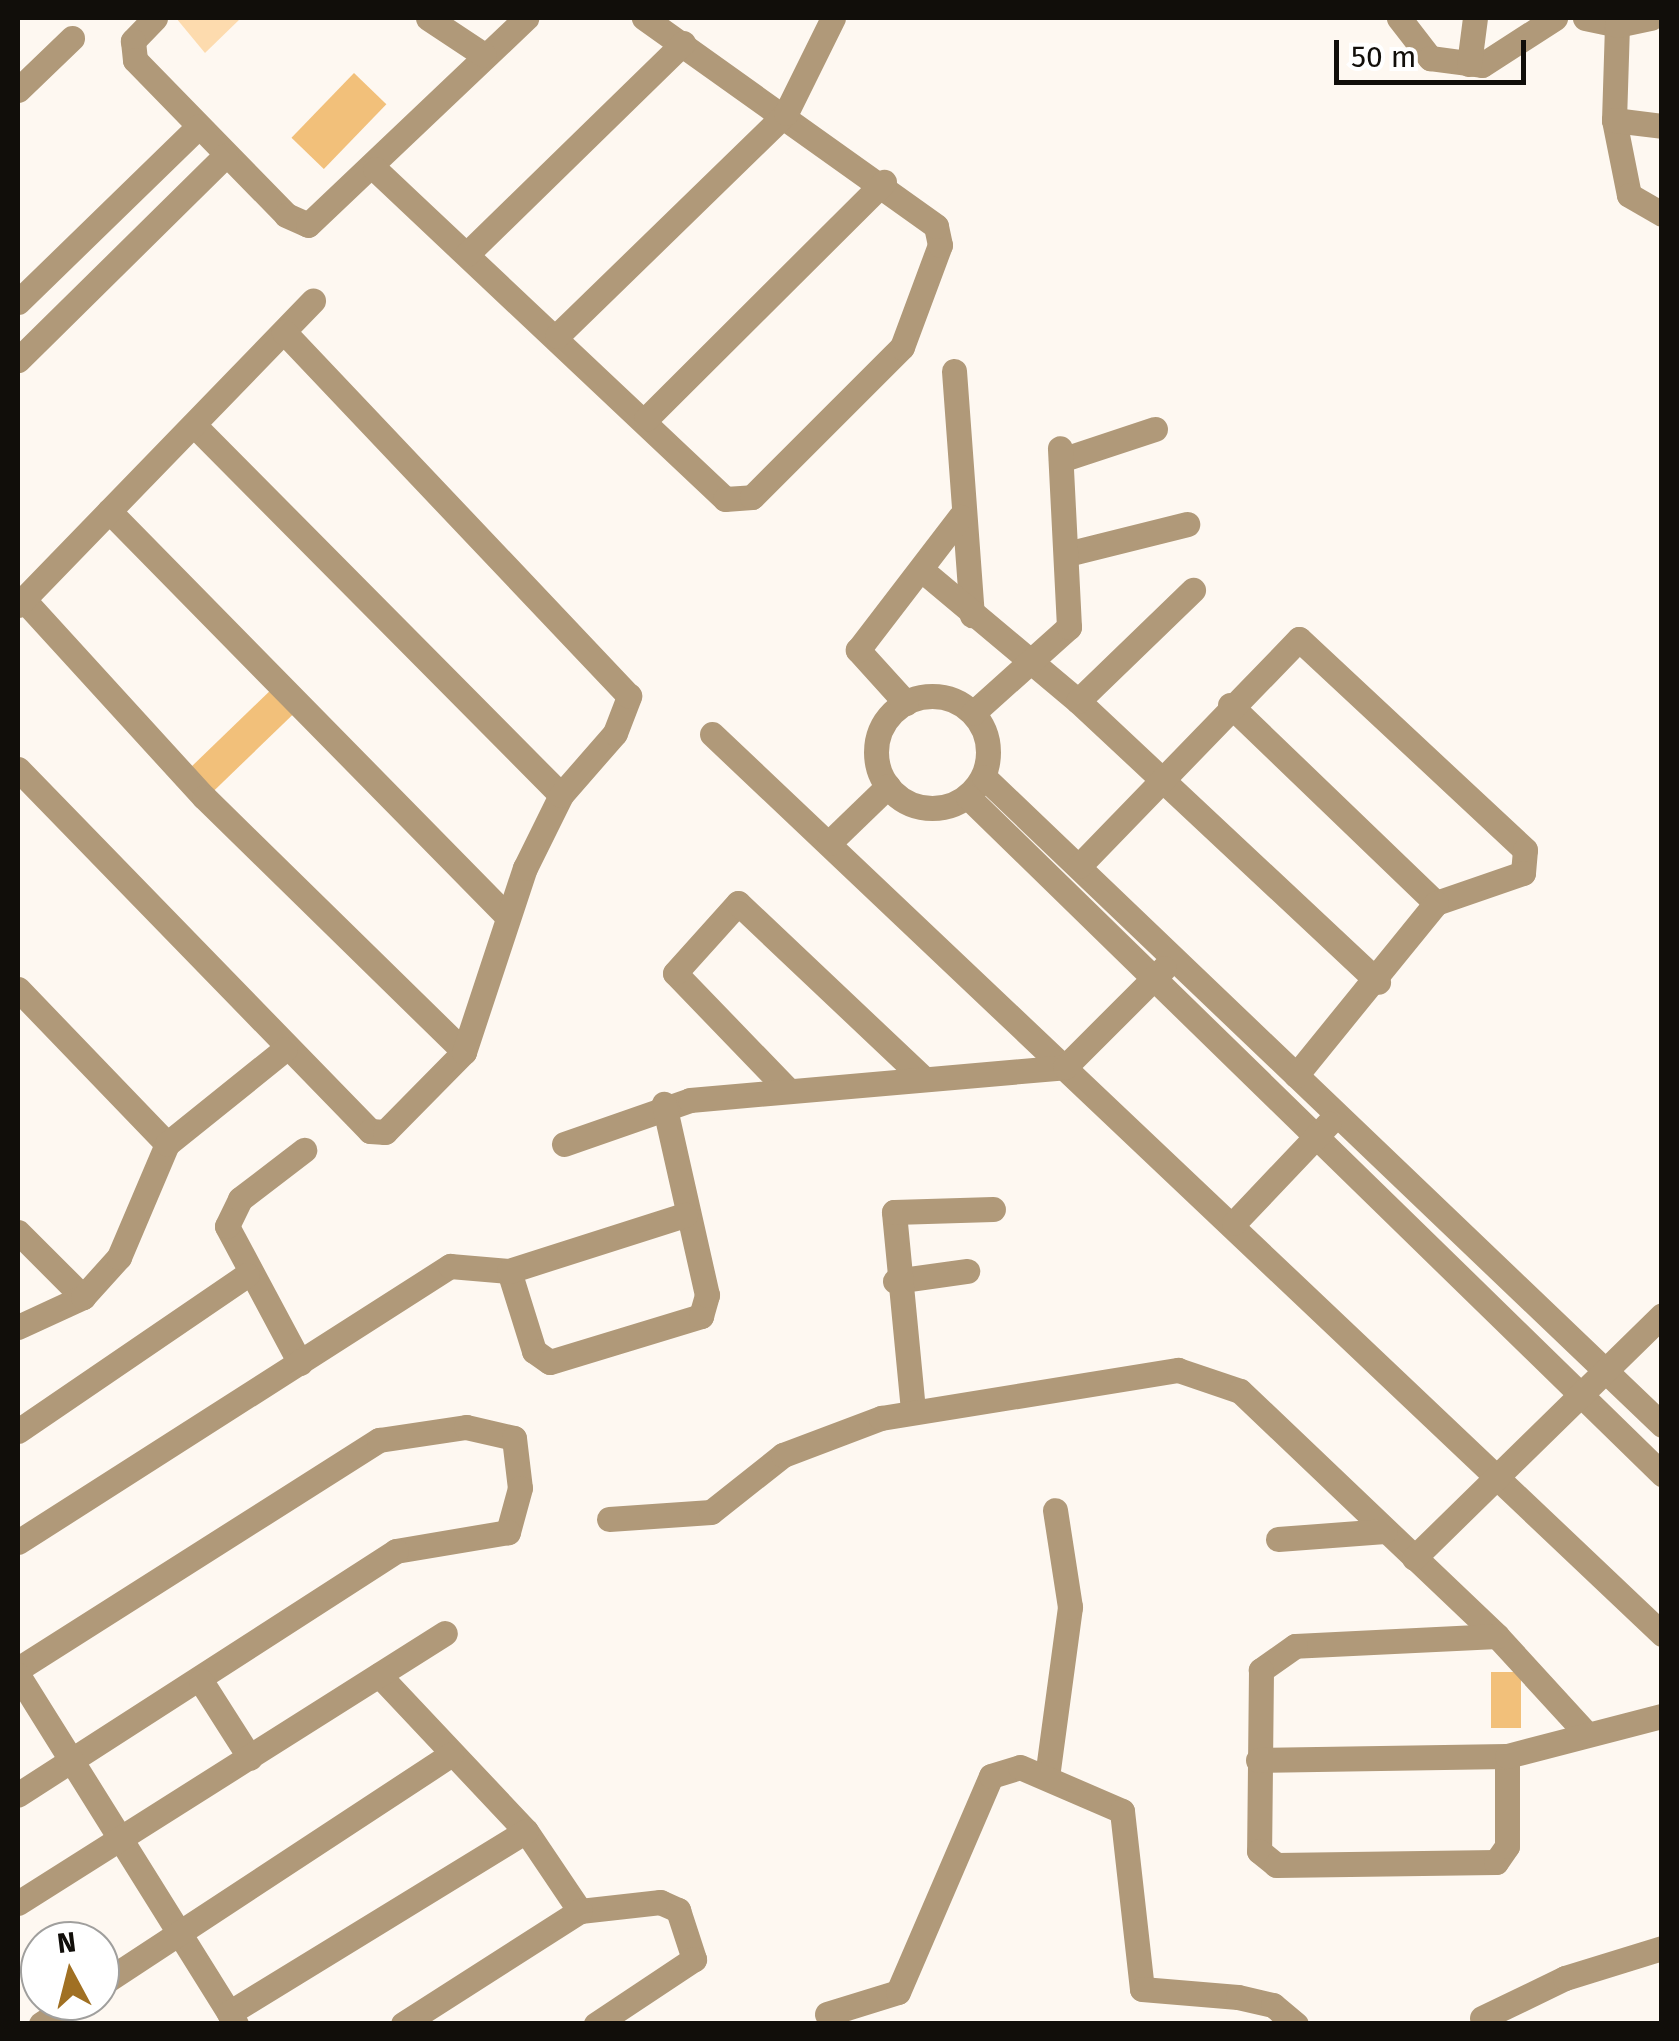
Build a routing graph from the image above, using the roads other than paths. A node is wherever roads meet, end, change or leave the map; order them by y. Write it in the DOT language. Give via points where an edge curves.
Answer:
graph roads {
  1 [pos="155,18"];
  2 [pos="428,18"];
  3 [pos="526,18"];
  4 [pos="644,18"];
  5 [pos="833,18"];
  6 [pos="1398,18"];
  7 [pos="1474,18"];
  8 [pos="1556,18"];
  9 [pos="1584,18"];
  10 [pos="1650,18"];
  11 [pos="1617,25"];
  12 [pos="72,38"];
  13 [pos="683,43"];
  14 [pos="484,56"];
  15 [pos="1469,64"];
  16 [pos="21,79"];
  17 [pos="786,114"];
  18 [pos="1614,120"];
  19 [pos="199,126"];
  20 [pos="1662,126"];
  21 [pos="225,156"];
  22 [pos="375,169"];
  23 [pos="884,182"];
  24 [pos="1662,214"];
  25 [pos="467,254"];
  26 [pos="313,301"];
  27 [pos="18,302"];
  28 [pos="284,332"];
  29 [pos="557,336"];
  30 [pos="18,360"];
  31 [pos="954,370"];
  32 [pos="646,419"];
  33 [pos="194,424"];
  34 [pos="1155,429"];
  35 [pos="109,511"];
  36 [pos="960,516"];
  37 [pos="1187,524"];
  38 [pos="1067,554"];
  39 [pos="922,571"];
  40 [pos="1193,590"];
  41 [pos="20,602"];
  42 [pos="972,616"];
  43 [pos="1028,663"];
  44 [pos="1078,701"];
  45 [pos="906,703"];
  46 [pos="1230,704"];
  47 [pos="973,713"];
  48 [pos="712,734"];
  49 [pos="18,770"];
  50 [pos="1160,780"];
  51 [pos="888,786"];
  52 [pos="976,787"];
  53 [pos="561,795"];
  54 [pos="829,844"];
  55 [pos="1079,866"];
  56 [pos="1436,903"];
  57 [pos="505,914"];
  58 [pos="1174,956"];
  59 [pos="1154,980"];
  60 [pos="1378,982"];
  61 [pos="18,990"];
  62 [pos="285,1049"];
  63 [pos="464,1052"];
  64 [pos="1065,1067"];
  65 [pos="1296,1076"];
  66 [pos="924,1079"];
  67 [pos="787,1089"];
  68 [pos="664,1104"];
  69 [pos="1326,1126"];
  70 [pos="167,1144"];
  71 [pos="564,1144"];
  72 [pos="304,1150"];
  73 [pos="992,1209"];
  74 [pos="686,1215"];
  75 [pos="1234,1223"];
  76 [pos="18,1232"];
  77 [pos="509,1271"];
  78 [pos="967,1271"];
  79 [pos="247,1275"];
  80 [pos="895,1281"];
  81 [pos="83,1297"];
  82 [pos="1662,1315"];
  83 [pos="18,1328"];
  84 [pos="300,1363"];
  85 [pos="1608,1376"];
  86 [pos="1584,1397"];
  87 [pos="913,1410"];
  88 [pos="1662,1426"];
  89 [pos="18,1431"];
  90 [pos="1662,1474"];
  91 [pos="1504,1478"];
  92 [pos="1055,1510"];
  93 [pos="609,1518"];
  94 [pos="1385,1530"];
  95 [pos="1278,1539"];
  96 [pos="18,1542"];
  97 [pos="1414,1558"];
  98 [pos="445,1634"];
  99 [pos="1662,1634"];
  100 [pos="1497,1636"];
  101 [pos="18,1672"];
  102 [pos="379,1676"];
  103 [pos="200,1682"];
  104 [pos="1662,1716"];
  105 [pos="1586,1734"];
  106 [pos="451,1754"];
  107 [pos="1507,1756"];
  108 [pos="250,1758"];
  109 [pos="1258,1760"];
  110 [pos="70,1762"];
  111 [pos="1048,1777"];
  112 [pos="18,1795"];
  113 [pos="526,1831"];
  114 [pos="120,1840"];
  115 [pos="18,1902"];
  116 [pos="580,1910"];
  117 [pos="181,1933"];
  118 [pos="1662,1948"];
  119 [pos="120,1972"];
  120 [pos="827,2014"];
  121 [pos="232,2018"];
  122 [pos="1476,2022"];
  123 [pos="403,2024"];
  124 [pos="596,2024"];
  125 [pos="1296,2024"];
  1 -- 19 [label="street" via="131,51"];
  2 -- 14 [label="street"];
  3 -- 14 [label="street"];
  4 -- 13 [label="street"];
  5 -- 17 [label="street"];
  6 -- 15 [label="street" via="1430,58"];
  7 -- 15 [label="street"];
  8 -- 15 [label="street" via="1490,63"];
  9 -- 11 [label="street"];
  10 -- 11 [label="street"];
  11 -- 18 [label="street"];
  12 -- 16 [label="street"];
  13 -- 17 [label="street"];
  13 -- 25 [label="street"];
  14 -- 22 [label="street"];
  17 -- 23 [label="street"];
  17 -- 29 [label="street"];
  18 -- 20 [label="street"];
  18 -- 24 [label="street" via="1629,195"];
  19 -- 21 [label="street"];
  19 -- 27 [label="street"];
  21 -- 22 [label="street" via="308,225"];
  21 -- 30 [label="street"];
  22 -- 25 [label="street"];
  23 -- 32 [label="street"];
  23 -- 32 [label="street" via="923,208 940,245 902,348 860,392 743,502 725,499"];
  25 -- 29 [label="street"];
  26 -- 28 [label="street"];
  28 -- 33 [label="street"];
  28 -- 53 [label="street" via="629,696 615,733"];
  29 -- 32 [label="street"];
  31 -- 36 [label="street"];
  33 -- 35 [label="street"];
  33 -- 53 [label="street"];
  34 -- 38 [label="street" via="1060,454"];
  35 -- 41 [label="street"];
  35 -- 57 [label="street"];
  36 -- 39 [label="street"];
  36 -- 42 [label="street"];
  37 -- 38 [label="street"];
  38 -- 43 [label="street" via="1069,627"];
  39 -- 42 [label="street"];
  39 -- 45 [label="street" via="858,654"];
  40 -- 44 [label="street"];
  41 -- 63 [label="street" via="204,797"];
  42 -- 43 [label="street"];
  43 -- 44 [label="street"];
  43 -- 47 [label="street"];
  44 -- 50 [label="street"];
  45 -- 47 [label="street" via="946,696"];
  45 -- 51 [label="street" via="881,726 875,751"];
  46 -- 50 [label="street"];
  46 -- 56 [label="street"];
  46 -- 56 [label="street" via="1285,647 1309,642 1530,856 1523,873"];
  47 -- 52 [label="street" via="990,752"];
  48 -- 54 [label="street"];
  49 -- 62 [label="street"];
  50 -- 55 [label="street"];
  50 -- 60 [label="street"];
  51 -- 52 [label="street" via="919,808"];
  51 -- 54 [label="street"];
  52 -- 55 [label="street"];
  52 -- 59 [label="street"];
  53 -- 57 [label="street"];
  54 -- 64 [label="street"];
  55 -- 58 [label="street"];
  56 -- 60 [label="street"];
  57 -- 63 [label="street"];
  58 -- 59 [label="street"];
  58 -- 65 [label="street"];
  59 -- 64 [label="street"];
  59 -- 69 [label="street"];
  60 -- 65 [label="street"];
  61 -- 70 [label="street"];
  62 -- 63 [label="street" via="378,1133"];
  62 -- 70 [label="street"];
  64 -- 66 [label="street"];
  64 -- 75 [label="street"];
  65 -- 69 [label="street"];
  66 -- 67 [label="street"];
  66 -- 67 [label="street" via="749,904 738,903 675,974"];
  67 -- 68 [label="street"];
  68 -- 71 [label="street"];
  68 -- 74 [label="street"];
  69 -- 75 [label="street"];
  69 -- 85 [label="street"];
  69 -- 86 [label="street"];
  70 -- 81 [label="street" via="119,1257"];
  72 -- 79 [label="street" via="230,1212"];
  73 -- 80 [label="street" via="894,1212"];
  74 -- 77 [label="street"];
  74 -- 77 [label="street" via="707,1295 694,1320 550,1362 534,1351"];
  75 -- 91 [label="street"];
  76 -- 81 [label="street"];
  77 -- 84 [label="street" via="450,1266"];
  78 -- 80 [label="street"];
  79 -- 84 [label="street"];
  79 -- 89 [label="street"];
  80 -- 87 [label="street"];
  81 -- 83 [label="street"];
  82 -- 85 [label="street"];
  84 -- 96 [label="street"];
  85 -- 86 [label="street"];
  85 -- 88 [label="street"];
  86 -- 90 [label="street"];
  86 -- 91 [label="street"];
  87 -- 93 [label="street" via="783,1455 711,1512"];
  87 -- 94 [label="street" via="1178,1370 1240,1392"];
  91 -- 97 [label="street"];
  91 -- 99 [label="street"];
  92 -- 111 [label="street" via="1070,1607"];
  94 -- 95 [label="street"];
  94 -- 97 [label="street"];
  97 -- 100 [label="street"];
  98 -- 102 [label="street"];
  100 -- 105 [label="street"];
  100 -- 109 [label="street" via="1295,1646 1261,1670"];
  101 -- 103 [label="street" via="380,1440 466,1427 514,1438 520,1488 508,1532 396,1551"];
  101 -- 110 [label="street"];
  102 -- 106 [label="street"];
  102 -- 108 [label="street"];
  103 -- 108 [label="street"];
  103 -- 110 [label="street"];
  104 -- 105 [label="street"];
  105 -- 107 [label="street"];
  106 -- 113 [label="street"];
  106 -- 117 [label="street"];
  107 -- 109 [label="street"];
  107 -- 109 [label="street" via="1508,1846 1496,1862 1265,1862"];
  108 -- 114 [label="street"];
  110 -- 112 [label="street"];
  110 -- 114 [label="street"];
  111 -- 120 [label="street" via="1020,1767 991,1776 898,1992"];
  111 -- 125 [label="street" via="1113,1802 1126,1820 1142,1990 1238,1997"];
  113 -- 116 [label="street"];
  113 -- 121 [label="street"];
  114 -- 115 [label="street"];
  114 -- 117 [label="street"];
  116 -- 123 [label="street"];
  116 -- 124 [label="street" via="669,1904 696,1951 688,1967"];
  117 -- 119 [label="street"];
  117 -- 121 [label="street"];
  118 -- 122 [label="street" via="1565,1978"];
}
